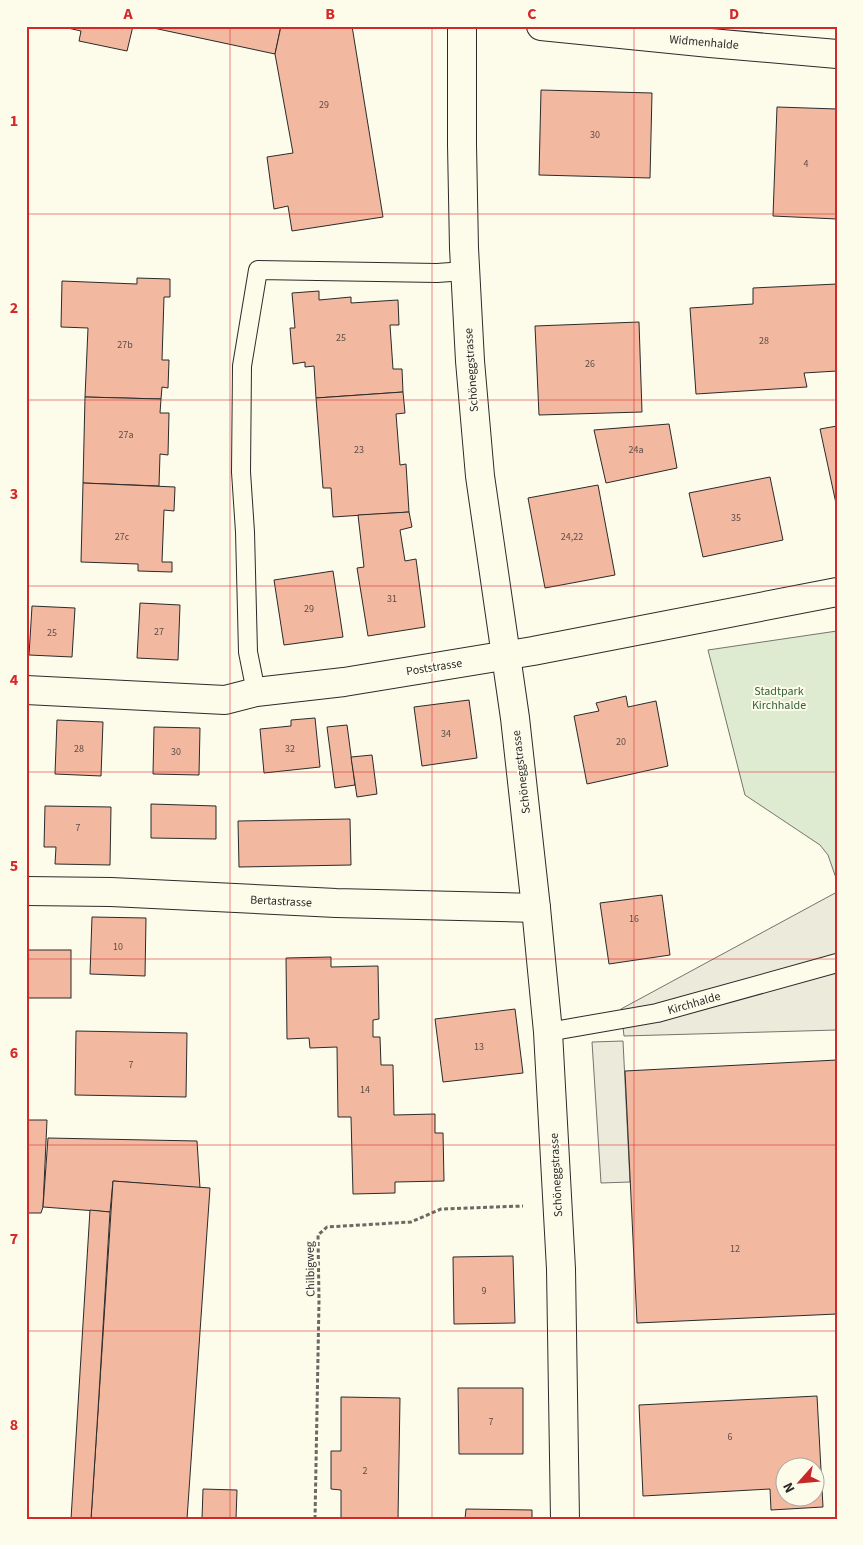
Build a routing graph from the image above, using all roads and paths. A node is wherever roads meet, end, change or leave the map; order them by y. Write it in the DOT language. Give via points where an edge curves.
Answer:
graph roads {
  1 [pos="462,26"];
  2 [pos="541,26"];
  3 [pos="837,54"];
  4 [pos="465,271"];
  5 [pos="837,592"];
  6 [pos="506,655"];
  7 [pos="26,690"];
  8 [pos="256,692"];
  9 [pos="26,891"];
  10 [pos="536,908"];
  11 [pos="837,963"];
  12 [pos="548,1032"];
  13 [pos="558,1205"];
  14 [pos="315,1519"];
  15 [pos="565,1519"];
  1 -- 4 [label="street, Schöneggstrasse"];
  2 -- 3 [label="street, Widmenhalde"];
  4 -- 6 [label="street, Schöneggstrasse" via="480,476"];
  4 -- 8 [label="lane" via="258,270 242,366 241,472 248,652"];
  5 -- 6 [label="street, Poststrasse"];
  6 -- 8 [label="street, Poststrasse" via="344,682"];
  6 -- 10 [label="street, Schöneggstrasse"];
  7 -- 8 [label="street, Poststrasse" via="225,700"];
  9 -- 10 [label="street, Bertastrasse"];
  10 -- 12 [label="street, Schöneggstrasse"];
  11 -- 12 [label="lane, Kirchhalde" via="657,1013"];
  12 -- 13 [label="street, Schöneggstrasse"];
  13 -- 14 [label="path, Chilbigweg" via="441,1209 411,1222 327,1227 318,1235"];
  13 -- 15 [label="street, Schöneggstrasse"];
}
